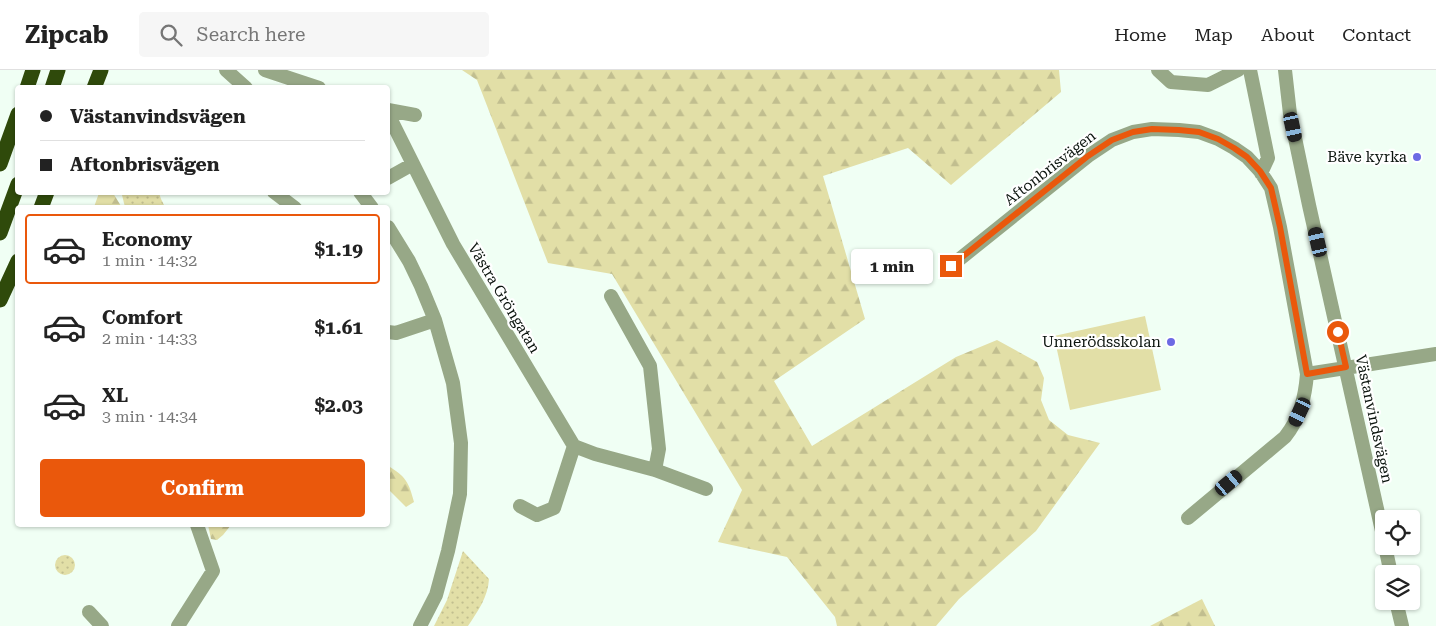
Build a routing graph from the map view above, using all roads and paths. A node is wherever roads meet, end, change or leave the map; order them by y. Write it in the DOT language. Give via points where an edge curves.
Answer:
graph roads {
  1 [pos="33,70"];
  2 [pos="58,70"];
  3 [pos="101,70"];
  4 [pos="226,70"];
  5 [pos="265,70"];
  6 [pos="1158,70"];
  7 [pos="1238,70"];
  8 [pos="1250,70"];
  9 [pos="1285,70"];
  10 [pos="28,85"];
  11 [pos="53,85"];
  12 [pos="95,85"];
  13 [pos="243,85"];
  14 [pos="310,85"];
  15 [pos="390,110"];
  16 [pos="414,115"];
  17 [pos="390,118"];
  18 [pos="15,122"];
  19 [pos="0,164"];
  20 [pos="414,164"];
  21 [pos="1261,173"];
  22 [pos="390,177"];
  23 [pos="15,192"];
  24 [pos="278,195"];
  25 [pos="291,205"];
  26 [pos="390,230"];
  27 [pos="0,234"];
  28 [pos="951,266"];
  29 [pos="15,268"];
  30 [pos="611,296"];
  31 [pos="0,300"];
  32 [pos="435,320"];
  33 [pos="390,332"];
  34 [pos="1436,354"];
  35 [pos="1346,367"];
  36 [pos="1307,374"];
  37 [pos="574,446"];
  38 [pos="655,470"];
  39 [pos="706,489"];
  40 [pos="520,506"];
  41 [pos="1377,510"];
  42 [pos="1188,518"];
  43 [pos="198,527"];
  44 [pos="1398,610"];
  45 [pos="89,612"];
  46 [pos="102,626"];
  47 [pos="178,626"];
  48 [pos="420,626"];
  49 [pos="1402,626"];
  1 -- 10 [label="highway"];
  2 -- 11 [label="highway"];
  3 -- 12 [label="highway"];
  4 -- 13 [label="street"];
  5 -- 14 [label="street"];
  6 -- 7 [label="street" via="1172,82 1208,85"];
  8 -- 21 [label="street" via="1268,158"];
  9 -- 35 [label="street, Västanvindsvägen" via="1290,114"];
  15 -- 16 [label="street"];
  17 -- 20 [label="street, Västra Gröngatan"];
  18 -- 19 [label="highway"];
  20 -- 22 [label="street"];
  20 -- 37 [label="street, Västra Gröngatan" via="453,244"];
  21 -- 28 [label="street, Aftonbrisvägen" via="1234,148 1199,132 1152,129 1133,132 1112,140 1088,156"];
  21 -- 36 [label="street, Aftonbrisvägen" via="1271,188"];
  23 -- 27 [label="highway"];
  24 -- 25 [label="street"];
  26 -- 32 [label="street" via="409,261"];
  29 -- 31 [label="highway"];
  30 -- 38 [label="street" via="650,366 659,449"];
  32 -- 33 [label="street"];
  32 -- 48 [label="street" via="453,383 461,443 460,494 436,595"];
  34 -- 35 [label="street"];
  35 -- 36 [label="street"];
  35 -- 41 [label="street, Västanvindsvägen"];
  36 -- 42 [label="street, Aftonbrisvägen" via="1300,412 1285,437"];
  37 -- 38 [label="street"];
  37 -- 40 [label="street" via="554,508 537,515"];
  38 -- 39 [label="street"];
  43 -- 47 [label="street" via="213,571"];
  44 -- 49 [label="street"];
  45 -- 46 [label="street"];
}
